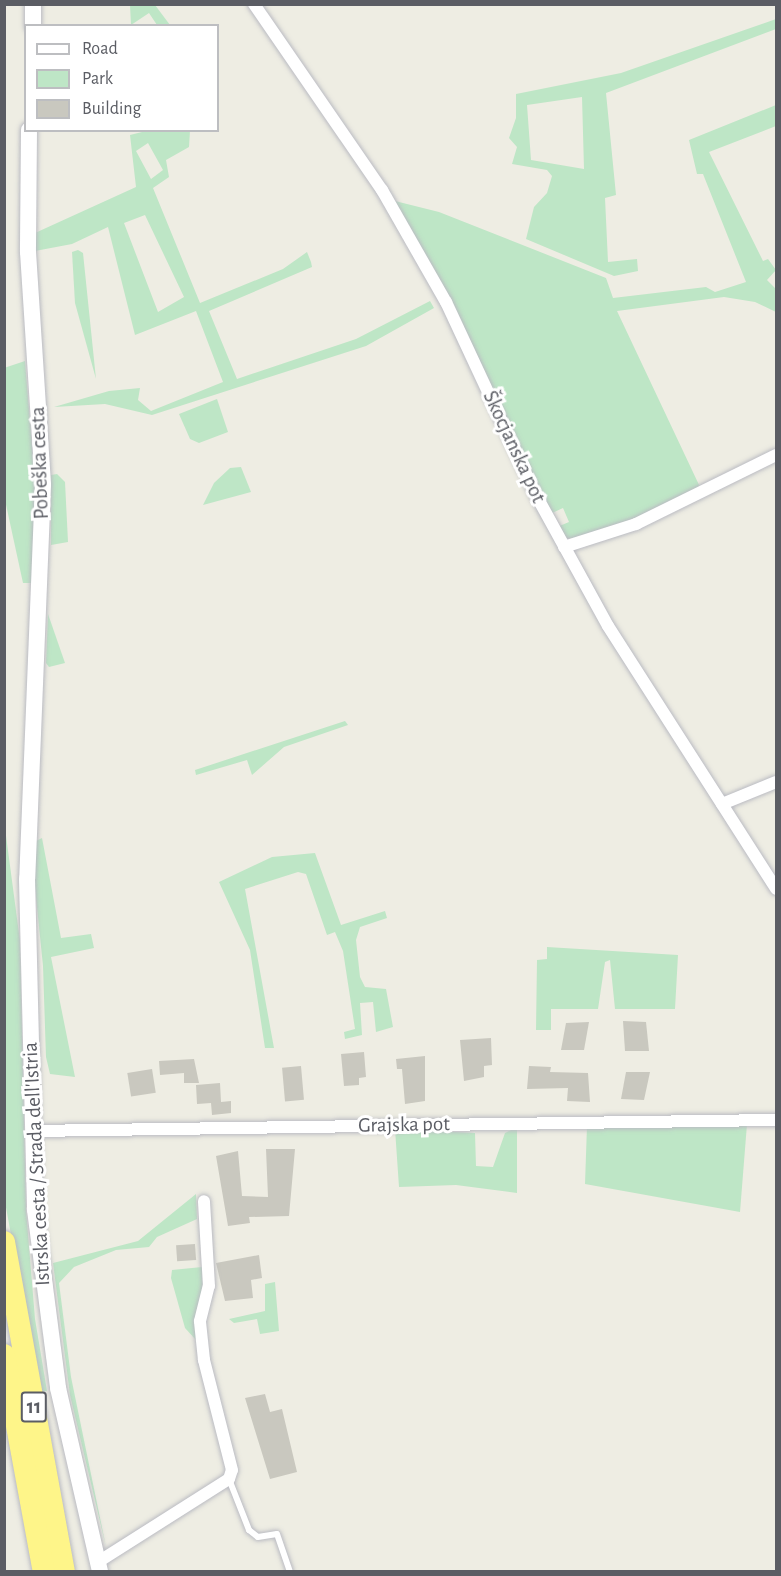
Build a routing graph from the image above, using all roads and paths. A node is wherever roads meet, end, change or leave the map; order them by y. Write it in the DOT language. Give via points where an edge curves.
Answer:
graph roads {
  1 [pos="33,4"];
  2 [pos="254,4"];
  3 [pos="33,24"];
  4 [pos="29,132"];
  5 [pos="777,455"];
  6 [pos="564,546"];
  7 [pos="777,782"];
  8 [pos="28,796"];
  9 [pos="722,804"];
  10 [pos="777,889"];
  11 [pos="777,1120"];
  12 [pos="32,1131"];
  13 [pos="204,1201"];
  14 [pos="4,1242"];
  15 [pos="4,1355"];
  16 [pos="230,1479"];
  17 [pos="99,1567"];
  18 [pos="44,1572"];
  19 [pos="64,1572"];
  20 [pos="290,1572"];
  1 -- 3 [label="street"];
  2 -- 6 [label="street, Škocjanska pot" via="382,190 446,302"];
  4 -- 8 [label="street, Pobeška cesta" via="28,252 43,484"];
  5 -- 6 [label="street" via="636,524"];
  6 -- 9 [label="street, Škocjanska pot" via="608,626"];
  7 -- 9 [label="street"];
  8 -- 12 [label="street, Istrska cesta / Strada dell'Istria"];
  9 -- 10 [label="street, Škocjanska pot"];
  11 -- 12 [label="street, Grajska pot"];
  12 -- 17 [label="street, Istrska cesta / Strada dell'Istria" via="35,1210 58,1388"];
  13 -- 16 [label="street" via="209,1286 200,1321 204,1360 232,1470"];
  14 -- 19 [label="highway, 11"];
  15 -- 18 [label="highway, 11"];
  16 -- 17 [label="street, Istrska cesta / Strada dell'Istria"];
  16 -- 20 [label="lane" via="249,1530 258,1537 277,1534"];
}
